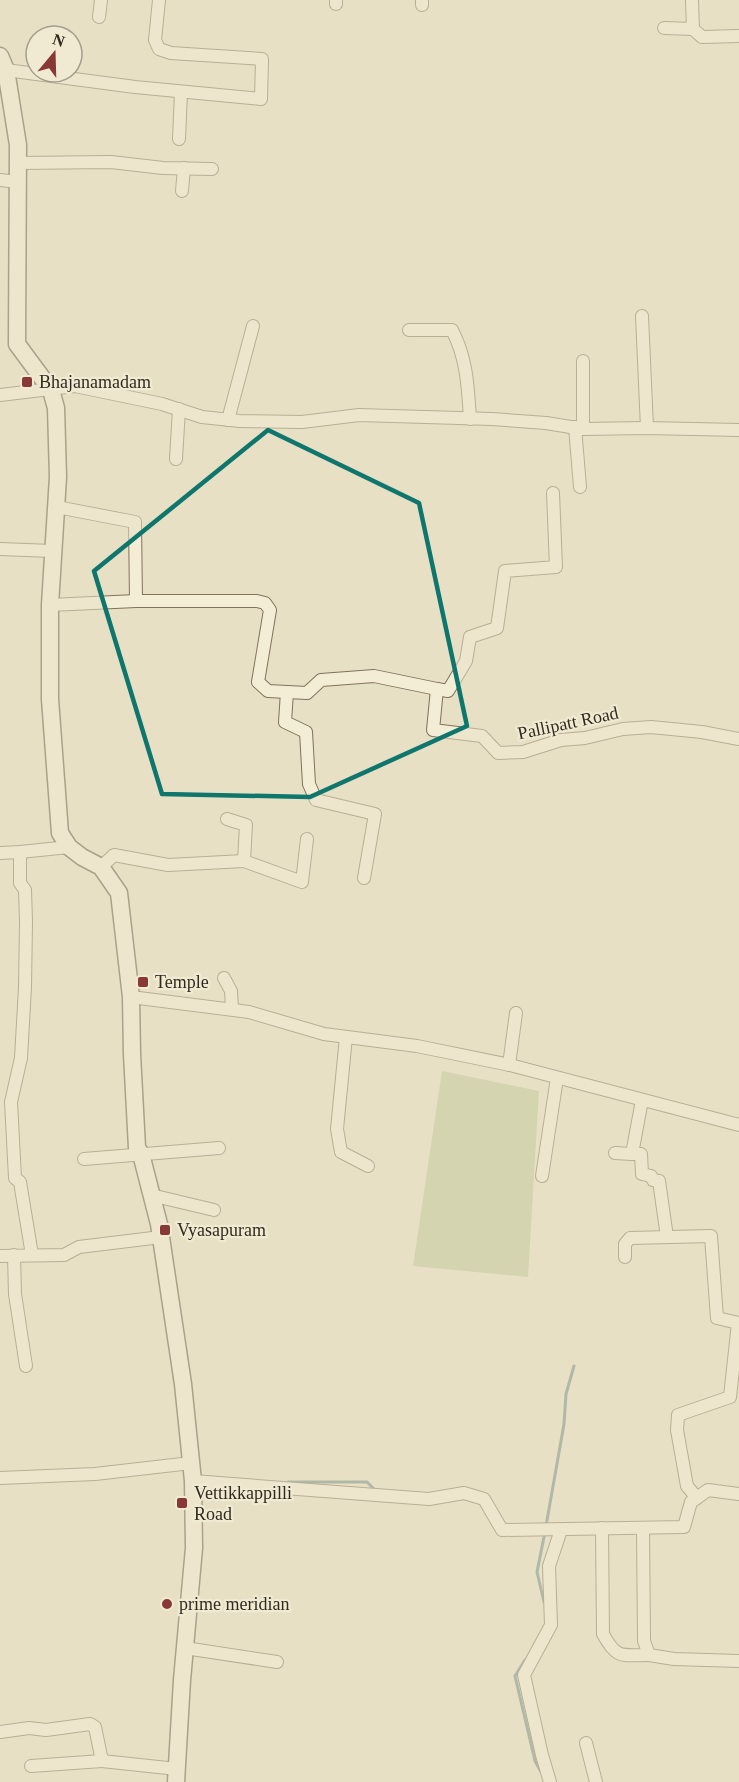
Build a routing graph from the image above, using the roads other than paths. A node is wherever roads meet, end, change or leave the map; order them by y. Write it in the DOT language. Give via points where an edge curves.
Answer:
graph roads {
  1 [pos="101,0"];
  2 [pos="159,0"];
  3 [pos="692,0"];
  4 [pos="99,17"];
  5 [pos="664,28"];
  6 [pos="693,29"];
  7 [pos="739,36"];
  8 [pos="3,63"];
  9 [pos="181,92"];
  10 [pos="179,139"];
  11 [pos="18,163"];
  12 [pos="184,168"];
  13 [pos="212,169"];
  14 [pos="0,180"];
  15 [pos="18,182"];
  16 [pos="182,191"];
  17 [pos="642,316"];
  18 [pos="253,326"];
  19 [pos="409,330"];
  20 [pos="583,361"];
  21 [pos="51,390"];
  22 [pos="0,395"];
  23 [pos="179,409"];
  24 [pos="470,418"];
  25 [pos="228,420"];
  26 [pos="579,428"];
  27 [pos="647,428"];
  28 [pos="739,430"];
  29 [pos="176,459"];
  30 [pos="580,487"];
  31 [pos="553,493"];
  32 [pos="57,507"];
  33 [pos="0,549"];
  34 [pos="52,551"];
  35 [pos="136,601"];
  36 [pos="50,605"];
  37 [pos="436,689"];
  38 [pos="288,692"];
  39 [pos="739,739"];
  40 [pos="227,819"];
  41 [pos="307,839"];
  42 [pos="69,847"];
  43 [pos="20,852"];
  44 [pos="0,853"];
  45 [pos="244,861"];
  46 [pos="101,867"];
  47 [pos="364,878"];
  48 [pos="224,978"];
  49 [pos="131,997"];
  50 [pos="232,1009"];
  51 [pos="516,1013"];
  52 [pos="346,1036"];
  53 [pos="509,1065"];
  54 [pos="557,1078"];
  55 [pos="642,1100"];
  56 [pos="739,1125"];
  57 [pos="219,1148"];
  58 [pos="615,1153"];
  59 [pos="141,1154"];
  60 [pos="632,1154"];
  61 [pos="84,1159"];
  62 [pos="368,1166"];
  63 [pos="542,1176"];
  64 [pos="152,1195"];
  65 [pos="214,1210"];
  66 [pos="161,1237"];
  67 [pos="667,1237"];
  68 [pos="32,1255"];
  69 [pos="0,1256"];
  70 [pos="14,1256"];
  71 [pos="625,1257"];
  72 [pos="26,1366"];
  73 [pos="191,1463"];
  74 [pos="0,1478"];
  75 [pos="192,1481"];
  76 [pos="739,1494"];
  77 [pos="697,1498"];
  78 [pos="602,1528"];
  79 [pos="643,1528"];
  80 [pos="561,1530"];
  81 [pos="185,1648"];
  82 [pos="649,1655"];
  83 [pos="739,1661"];
  84 [pos="277,1662"];
  85 [pos="0,1732"];
  86 [pos="586,1743"];
  87 [pos="102,1761"];
  88 [pos="31,1766"];
  89 [pos="176,1775"];
  90 [pos="550,1782"];
  91 [pos="596,1782"];
  1 -- 4 [label="street"];
  2 -- 9 [label="street" via="159,49 262,59 261,99"];
  3 -- 6 [label="street"];
  5 -- 6 [label="street"];
  6 -- 7 [label="street" via="702,37"];
  8 -- 9 [label="street"];
  8 -- 11 [label="main road"];
  9 -- 10 [label="street"];
  11 -- 12 [label="street" via="111,162"];
  11 -- 15 [label="main road"];
  12 -- 13 [label="street"];
  12 -- 16 [label="street"];
  14 -- 15 [label="street"];
  15 -- 21 [label="main road" via="17,344"];
  17 -- 27 [label="street"];
  18 -- 25 [label="street"];
  19 -- 24 [label="street" via="452,330 466,368"];
  20 -- 26 [label="street"];
  21 -- 22 [label="street"];
  21 -- 23 [label="street" via="75,386"];
  21 -- 32 [label="main road" via="56,408"];
  23 -- 25 [label="street"];
  23 -- 29 [label="street"];
  24 -- 25 [label="street" via="359,415 302,422"];
  24 -- 26 [label="street"];
  26 -- 27 [label="street"];
  26 -- 30 [label="street"];
  27 -- 28 [label="street"];
  31 -- 37 [label="street" via="555,567 505,571 497,628 470,637 466,661 448,691"];
  32 -- 34 [label="main road"];
  32 -- 35 [label="street" via="135,522"];
  33 -- 34 [label="street"];
  34 -- 36 [label="main road"];
  35 -- 36 [label="street"];
  35 -- 38 [label="street" via="265,603 270,610 258,682 268,691"];
  36 -- 42 [label="main road" via="50,699 60,834"];
  37 -- 38 [label="street" via="374,676 321,680 307,693"];
  37 -- 39 [label="street, Pallipatt Road" via="433,730 482,736 498,753 523,752 561,740 651,727"];
  38 -- 47 [label="street" via="285,722 306,732 309,784 316,800 375,814"];
  40 -- 45 [label="street" via="246,825"];
  41 -- 45 [label="street" via="302,882"];
  42 -- 43 [label="street"];
  42 -- 46 [label="main road"];
  43 -- 44 [label="street"];
  43 -- 68 [label="street" via="20,883 25,890 25,987 21,1058 11,1102 15,1178 20,1182"];
  45 -- 46 [label="street" via="168,865 114,855"];
  46 -- 49 [label="main road" via="118,893"];
  48 -- 50 [label="street" via="231,991"];
  49 -- 50 [label="street"];
  49 -- 59 [label="main road" via="137,1148"];
  50 -- 52 [label="street" via="324,1034"];
  51 -- 53 [label="street"];
  52 -- 53 [label="street"];
  52 -- 62 [label="street" via="337,1129 341,1152"];
  53 -- 54 [label="street"];
  54 -- 55 [label="street"];
  54 -- 63 [label="street"];
  55 -- 56 [label="street"];
  55 -- 60 [label="street"];
  57 -- 59 [label="street"];
  58 -- 60 [label="street"];
  59 -- 61 [label="street"];
  59 -- 64 [label="main road"];
  60 -- 67 [label="street" via="641,1154 642,1174 659,1182"];
  64 -- 65 [label="street"];
  64 -- 66 [label="main road"];
  66 -- 68 [label="street" via="79,1247 64,1255"];
  66 -- 73 [label="main road"];
  67 -- 71 [label="street" via="630,1239 624,1244"];
  67 -- 77 [label="street" via="711,1236 717,1318 738,1323 730,1397 678,1415 687,1486"];
  68 -- 70 [label="street"];
  69 -- 70 [label="street"];
  70 -- 72 [label="street" via="15,1294"];
  73 -- 74 [label="street"];
  73 -- 75 [label="main road"];
  75 -- 80 [label="street" via="429,1499 464,1493 484,1499 502,1530"];
  75 -- 81 [label="main road" via="194,1548"];
  76 -- 77 [label="street" via="708,1490"];
  77 -- 79 [label="street" via="691,1502 684,1527"];
  78 -- 79 [label="street"];
  78 -- 80 [label="street"];
  78 -- 82 [label="street" via="603,1634 610,1648 620,1655"];
  79 -- 82 [label="street" via="644,1641"];
  80 -- 90 [label="street" via="549,1566 551,1625 524,1675"];
  81 -- 84 [label="street"];
  81 -- 89 [label="main road"];
  82 -- 83 [label="street"];
  85 -- 87 [label="street" via="90,1724 95,1727"];
  86 -- 91 [label="street"];
  87 -- 88 [label="street"];
  87 -- 89 [label="street"];
}
